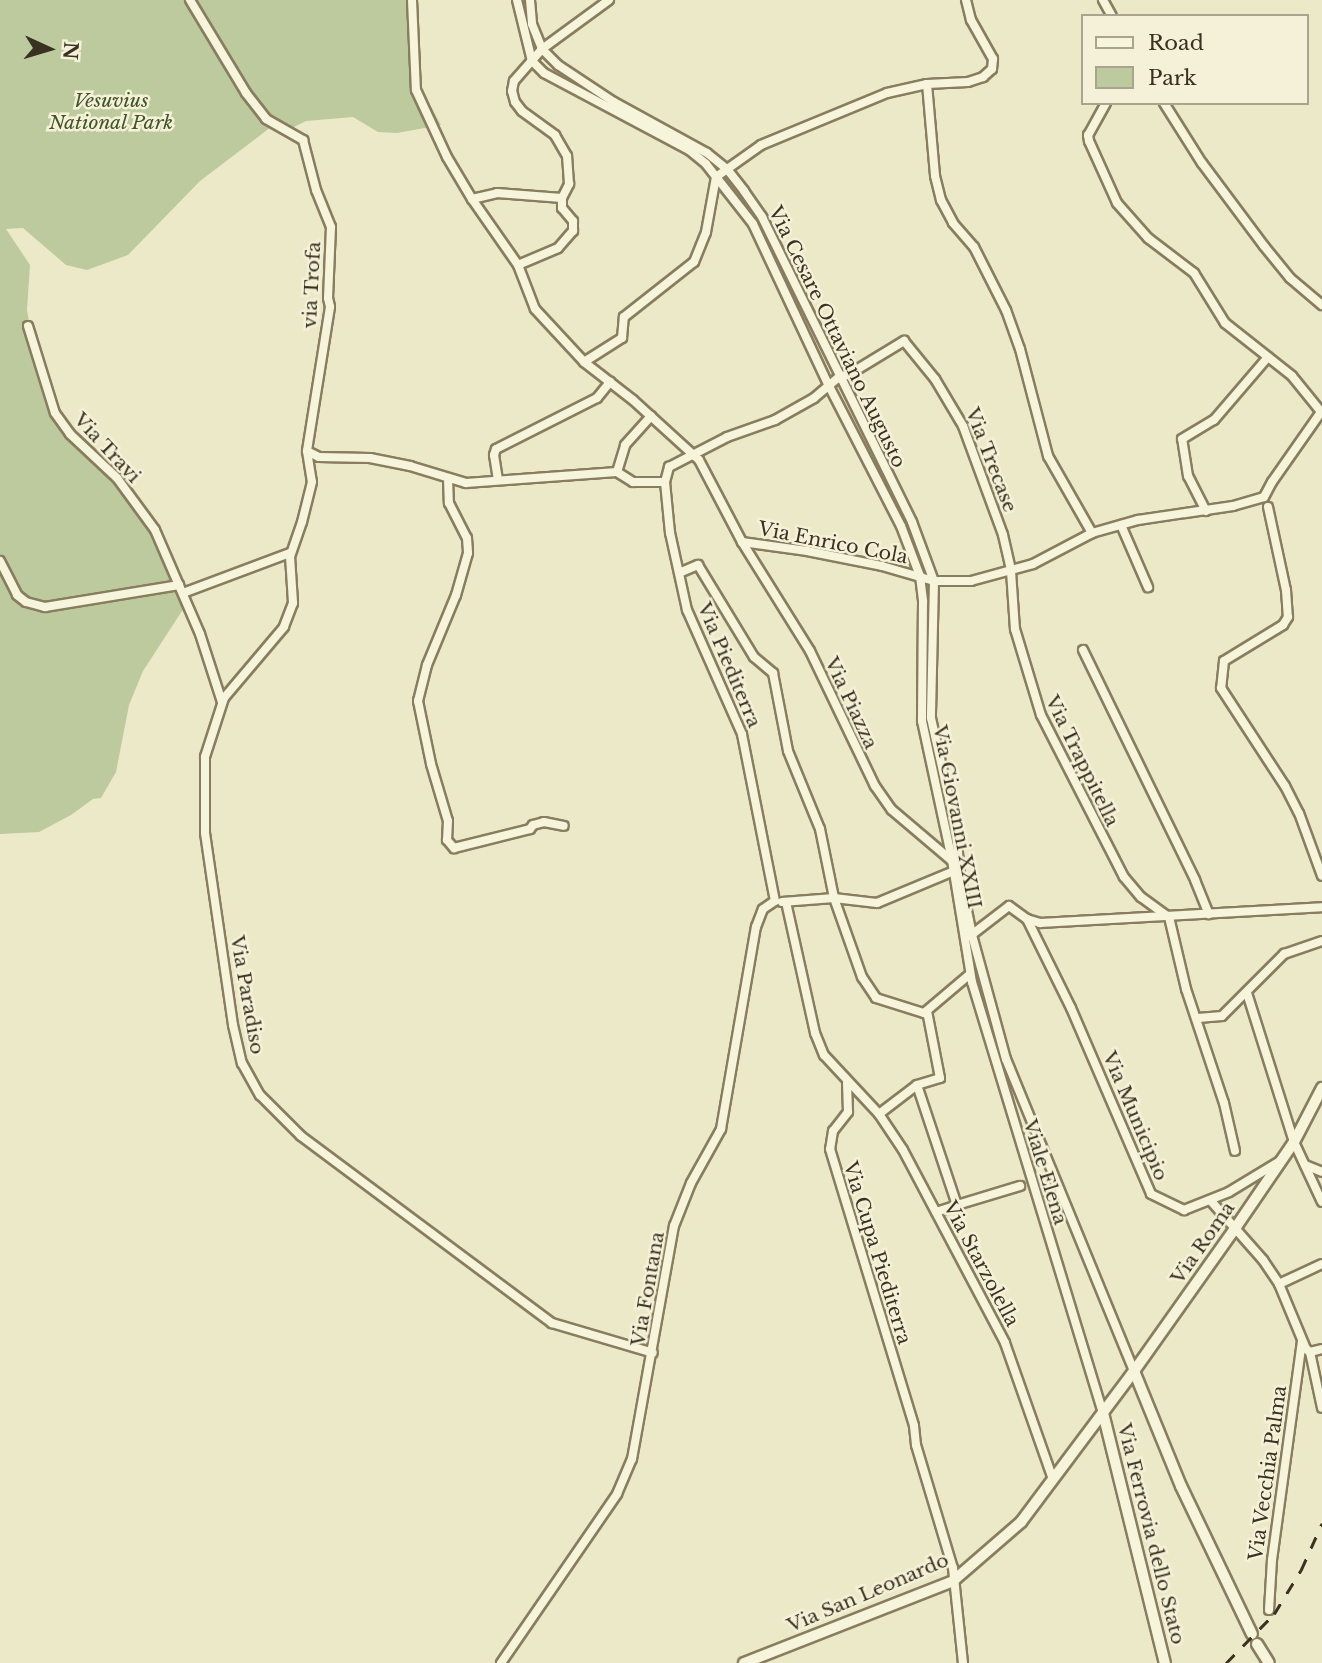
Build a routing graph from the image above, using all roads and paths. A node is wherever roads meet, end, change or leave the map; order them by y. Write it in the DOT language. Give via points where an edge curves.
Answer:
graph roads {
  1 [pos="190,0"];
  2 [pos="412,0"];
  3 [pos="517,0"];
  4 [pos="530,0"];
  5 [pos="609,0"];
  6 [pos="966,0"];
  7 [pos="542,49"];
  8 [pos="532,61"];
  9 [pos="928,84"];
  10 [pos="1105,105"];
  11 [pos="1165,105"];
  12 [pos="727,169"];
  13 [pos="716,177"];
  14 [pos="562,198"];
  15 [pos="472,199"];
  16 [pos="518,265"];
  17 [pos="1322,305"];
  18 [pos="28,326"];
  19 [pos="1268,357"];
  20 [pos="584,362"];
  21 [pos="840,376"];
  22 [pos="610,382"];
  23 [pos="829,387"];
  24 [pos="1322,412"];
  25 [pos="650,416"];
  26 [pos="307,451"];
  27 [pos="693,453"];
  28 [pos="617,472"];
  29 [pos="448,478"];
  30 [pos="498,480"];
  31 [pos="665,482"];
  32 [pos="1268,507"];
  33 [pos="1206,511"];
  34 [pos="1121,525"];
  35 [pos="1092,533"];
  36 [pos="742,542"];
  37 [pos="290,553"];
  38 [pos="0,561"];
  39 [pos="1011,571"];
  40 [pos="679,573"];
  41 [pos="920,576"];
  42 [pos="934,581"];
  43 [pos="1148,587"];
  44 [pos="181,589"];
  45 [pos="1013,594"];
  46 [pos="1083,650"];
  47 [pos="222,702"];
  48 [pos="564,826"];
  49 [pos="952,860"];
  50 [pos="954,871"];
  51 [pos="1322,876"];
  52 [pos="834,898"];
  53 [pos="775,901"];
  54 [pos="786,902"];
  55 [pos="1322,907"];
  56 [pos="1209,914"];
  57 [pos="1169,917"];
  58 [pos="1027,919"];
  59 [pos="968,937"];
  60 [pos="1322,941"];
  61 [pos="970,974"];
  62 [pos="1247,993"];
  63 [pos="927,1011"];
  64 [pos="1198,1018"];
  65 [pos="847,1083"];
  66 [pos="917,1085"];
  67 [pos="1322,1087"];
  68 [pos="878,1114"];
  69 [pos="1294,1142"];
  70 [pos="1235,1151"];
  71 [pos="1280,1161"];
  72 [pos="1305,1165"];
  73 [pos="1322,1172"];
  74 [pos="1020,1186"];
  75 [pos="1211,1201"];
  76 [pos="1322,1202"];
  77 [pos="957,1205"];
  78 [pos="936,1213"];
  79 [pos="1236,1227"];
  80 [pos="1322,1264"];
  81 [pos="1279,1284"];
  82 [pos="1302,1341"];
  83 [pos="1322,1349"];
  84 [pos="1310,1352"];
  85 [pos="653,1353"];
  86 [pos="1134,1371"];
  87 [pos="1322,1408"];
  88 [pos="1103,1413"];
  89 [pos="1053,1479"];
  90 [pos="953,1581"];
  91 [pos="1269,1610"];
  92 [pos="501,1663"];
  93 [pos="744,1663"];
  94 [pos="963,1663"];
  95 [pos="1165,1663"];
  96 [pos="1269,1663"];
  1 -- 26 [label="street, via Trofa" via="266,119 303,140 331,227 330,307"];
  2 -- 15 [label="street, Via Enrico Cola" via="416,90 447,158"];
  3 -- 8 [label="street"];
  4 -- 7 [label="street, Via Cesare Ottaviano Augusto" via="532,24"];
  5 -- 7 [label="street"];
  6 -- 9 [label="street" via="971,20 993,59 992,69 983,78 968,82"];
  7 -- 8 [label="street"];
  7 -- 12 [label="street, Via Cesare Ottaviano Augusto" via="571,76 694,144"];
  8 -- 13 [label="street, Via Cesare Ottaviano Augusto" via="544,73 689,150"];
  8 -- 14 [label="street" via="514,81 512,91 522,111 555,135 567,156 569,184"];
  9 -- 12 [label="street" via="887,93 784,135"];
  9 -- 35 [label="street" via="941,200 974,247 1006,310 1048,456"];
  10 -- 19 [label="street" via="1088,141 1117,203 1148,238 1194,273 1225,323"];
  11 -- 17 [label="street" via="1264,246 1290,278"];
  12 -- 13 [label="street"];
  12 -- 21 [label="street, Via Cesare Ottaviano Augusto" via="762,217"];
  13 -- 20 [label="street" via="706,232 694,262 624,317 622,338"];
  13 -- 23 [label="street, Via Cesare Ottaviano Augusto" via="753,224"];
  14 -- 15 [label="street" via="497,193"];
  14 -- 16 [label="street" via="562,208 573,221 568,239"];
  15 -- 16 [label="street, Via Enrico Cola"];
  16 -- 20 [label="street, Via Enrico Cola" via="535,309"];
  18 -- 44 [label="street, Via Travi" via="55,413 70,434 117,478 144,514"];
  19 -- 24 [label="street" via="1292,376"];
  19 -- 33 [label="street" via="1214,420 1182,439 1188,476"];
  20 -- 22 [label="street, Via Enrico Cola"];
  21 -- 23 [label="street"];
  21 -- 39 [label="street, Via Trecase" via="904,341 912,350 963,426 1003,535"];
  21 -- 42 [label="street, Via Cesare Ottaviano Augusto" via="912,522"];
  22 -- 25 [label="street, Via Enrico Cola"];
  22 -- 30 [label="street" via="597,398 496,450"];
  23 -- 27 [label="street" via="775,421"];
  23 -- 41 [label="street, Via Cesare Ottaviano Augusto" via="901,526"];
  24 -- 33 [label="street, Via Enrico Cola" via="1265,497"];
  25 -- 27 [label="street, Via Enrico Cola"];
  25 -- 28 [label="street" via="625,445"];
  26 -- 29 [label="street" via="318,457 397,463"];
  26 -- 37 [label="street, Via Paradiso" via="312,482"];
  27 -- 31 [label="street" via="669,467"];
  27 -- 36 [label="street, Via Enrico Cola"];
  28 -- 30 [label="street"];
  28 -- 31 [label="street" via="633,482"];
  29 -- 30 [label="street"];
  29 -- 48 [label="street" via="449,503 467,538 468,554 418,701 448,821 447,840 454,848 544,822"];
  31 -- 40 [label="street, Via Piediterra"];
  32 -- 51 [label="street" via="1288,617 1283,625 1224,662 1221,688 1289,795"];
  33 -- 34 [label="street, Via Enrico Cola"];
  34 -- 35 [label="street, Via Enrico Cola"];
  34 -- 43 [label="street"];
  35 -- 39 [label="street, Via Enrico Cola"];
  36 -- 41 [label="street, Via Enrico Cola"];
  36 -- 49 [label="street, Via Piazza" via="810,651 875,786 892,810"];
  37 -- 44 [label="street"];
  37 -- 47 [label="street, Via Paradiso" via="293,603 287,620"];
  38 -- 44 [label="street" via="17,595 45,607"];
  39 -- 42 [label="street, Via Enrico Cola" via="971,581"];
  39 -- 45 [label="street, Via Trecase"];
  40 -- 52 [label="street" via="698,565 754,657 773,673 788,751 820,829"];
  40 -- 53 [label="street, Via Piediterra" via="699,644 723,686 742,734"];
  41 -- 42 [label="street, Via Enrico Cola"];
  41 -- 49 [label="street, Via Giovanni XXIII" via="922,721"];
  42 -- 59 [label="street, Via Giovanni XXIII" via="931,718 956,830"];
  44 -- 47 [label="street, Via Travi"];
  45 -- 57 [label="street, Via Trappitella" via="1015,629 1041,715 1124,877 1141,897"];
  46 -- 56 [label="street"];
  47 -- 85 [label="street, Via Paradiso" via="205,757 205,833 233,1026 242,1063 260,1095 301,1136 552,1323"];
  49 -- 50 [label="street, Via Giovanni XXIII"];
  50 -- 52 [label="street" via="877,903"];
  50 -- 59 [label="street, Via Giovanni XXIII"];
  52 -- 54 [label="street"];
  52 -- 63 [label="street" via="862,977 876,998"];
  53 -- 54 [label="street"];
  53 -- 85 [label="street, Via Fontana" via="763,909 756,928 721,1129 674,1226"];
  54 -- 65 [label="street" via="815,1032 824,1055"];
  55 -- 56 [label="street"];
  56 -- 57 [label="street"];
  57 -- 58 [label="street" via="1040,923"];
  57 -- 64 [label="street" via="1186,989"];
  58 -- 59 [label="street" via="1009,906"];
  58 -- 75 [label="street, Via Municipio" via="1071,1008 1151,1194 1184,1210"];
  59 -- 61 [label="street, Viale Elena"];
  59 -- 86 [label="street, Viale Elena" via="1006,1059"];
  60 -- 62 [label="street" via="1284,954"];
  61 -- 63 [label="street"];
  61 -- 88 [label="street, Viale Elena"];
  62 -- 64 [label="street" via="1222,1016"];
  62 -- 69 [label="street"];
  63 -- 66 [label="street" via="940,1077"];
  64 -- 70 [label="street"];
  65 -- 68 [label="street, Via Starzolella"];
  65 -- 90 [label="street, Via Cupa Piediterra" via="848,1112 833,1131 830,1149 914,1426"];
  66 -- 68 [label="street"];
  66 -- 77 [label="street"];
  67 -- 69 [label="main road, Via Roma"];
  68 -- 78 [label="street, Via Starzolella"];
  69 -- 71 [label="main road, Via Roma"];
  69 -- 72 [label="street"];
  71 -- 75 [label="street, Via Municipio"];
  71 -- 79 [label="main road, Via Roma"];
  72 -- 73 [label="street"];
  72 -- 76 [label="street"];
  74 -- 77 [label="street"];
  75 -- 79 [label="street"];
  77 -- 78 [label="street"];
  78 -- 89 [label="street, Via Starzolella" via="1005,1343"];
  79 -- 81 [label="street"];
  79 -- 86 [label="main road, Via Roma"];
  80 -- 81 [label="street"];
  81 -- 82 [label="street"];
  82 -- 84 [label="street"];
  82 -- 91 [label="street, Via Vecchia Palma"];
  83 -- 84 [label="street"];
  84 -- 87 [label="street"];
  85 -- 92 [label="street, Via Fontana" via="632,1459 617,1494"];
  86 -- 88 [label="main road, Via Roma"];
  86 -- 96 [label="main road" via="1186,1497"];
  88 -- 89 [label="main road, Via San Leonardo"];
  88 -- 95 [label="main road, Via Ferrovia dello Stato"];
  89 -- 90 [label="main road, Via San Leonardo" via="1021,1522"];
  90 -- 93 [label="main road, Via San Leonardo"];
  90 -- 94 [label="street, Via Cupa Piediterra"];
}
